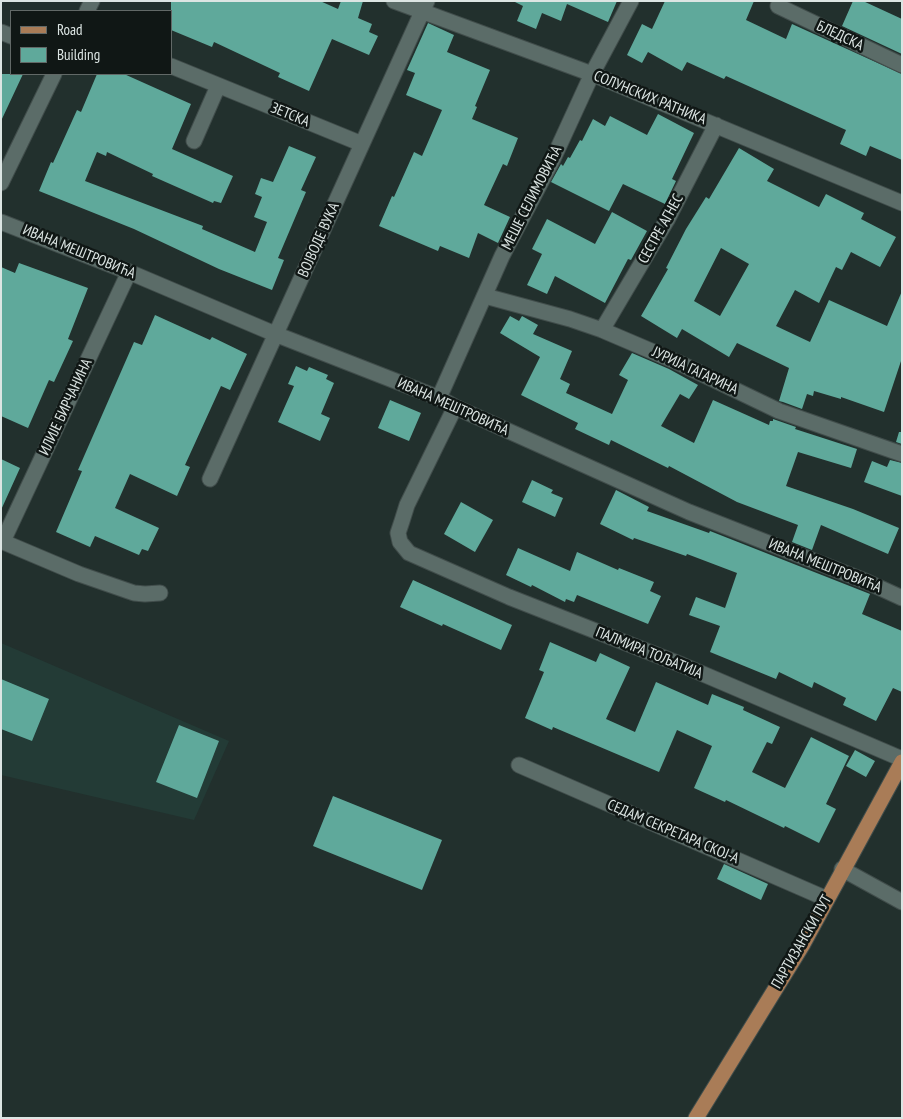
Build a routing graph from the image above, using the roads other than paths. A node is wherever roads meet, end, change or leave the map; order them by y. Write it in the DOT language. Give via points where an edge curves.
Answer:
graph roads {
  1 [pos="394,1"];
  2 [pos="630,1"];
  3 [pos="424,6"];
  4 [pos="778,6"];
  5 [pos="902,65"];
  6 [pos="172,66"];
  7 [pos="592,74"];
  8 [pos="54,75"];
  9 [pos="218,86"];
  10 [pos="716,125"];
  11 [pos="194,141"];
  12 [pos="362,144"];
  13 [pos="1,183"];
  14 [pos="902,203"];
  15 [pos="1,222"];
  16 [pos="129,272"];
  17 [pos="485,296"];
  18 [pos="602,330"];
  19 [pos="275,334"];
  20 [pos="439,398"];
  21 [pos="455,407"];
  22 [pos="902,454"];
  23 [pos="210,479"];
  24 [pos="2,541"];
  25 [pos="160,593"];
  26 [pos="902,598"];
  27 [pos="902,760"];
  28 [pos="519,765"];
  29 [pos="842,869"];
  30 [pos="827,900"];
  31 [pos="902,902"];
  32 [pos="696,1118"];
  1 -- 3 [label="street, СОЛУНСКИХ РАТНИКА"];
  2 -- 7 [label="street, МЕШЕ СЕЛИМОВИЋА"];
  3 -- 7 [label="street, СОЛУНСКИХ РАТНИКА"];
  3 -- 12 [label="street, ВОЈВОДЕ ВУКА"];
  4 -- 5 [label="street, БЛЕДСКА"];
  6 -- 9 [label="street, ЗЕТСКА"];
  7 -- 10 [label="street, СОЛУНСКИХ РАТНИКА"];
  7 -- 17 [label="street, МЕШЕ СЕЛИМОВИЋА"];
  8 -- 13 [label="street"];
  9 -- 11 [label="street"];
  9 -- 12 [label="street, ЗЕТСКА"];
  10 -- 14 [label="street, СОЛУНСКИХ РАТНИКА"];
  10 -- 18 [label="street, СЕСТРЕ АГНЕС" via="667,220"];
  12 -- 19 [label="street, ВОЈВОДЕ ВУКА"];
  15 -- 16 [label="street, ИВАНА МЕШТРОВИЋА"];
  16 -- 19 [label="street, ИВАНА МЕШТРОВИЋА"];
  16 -- 24 [label="street, ИЛИЈЕ БИРЧАНИНА"];
  17 -- 18 [label="street, ЈУРИЈА ГАГАРИНА"];
  17 -- 20 [label="street, МЕШЕ СЕЛИМОВИЋА"];
  18 -- 22 [label="street, ЈУРИЈА ГАГАРИНА" via="779,411"];
  19 -- 20 [label="street, ИВАНА МЕШТРОВИЋА"];
  19 -- 23 [label="street, ВОЈВОДЕ ВУКА"];
  20 -- 21 [label="street, ИВАНА МЕШТРОВИЋА"];
  21 -- 26 [label="street, ИВАНА МЕШТРОВИЋА" via="689,512"];
  21 -- 27 [label="street, ПАЛМИРА ТОЉАТИЈА" via="407,505 398,533 400,542 409,553"];
  24 -- 25 [label="street" via="134,593"];
  27 -- 29 [label="main road, ПАРТИЗАНСКИ ПУТ"];
  28 -- 30 [label="street, СЕДАМ СЕКРЕТАРА СКОЈ-А"];
  29 -- 30 [label="main road, ПАРТИЗАНСКИ ПУТ"];
  29 -- 31 [label="street"];
  30 -- 32 [label="main road, ПАРТИЗАНСКИ ПУТ"];
}
